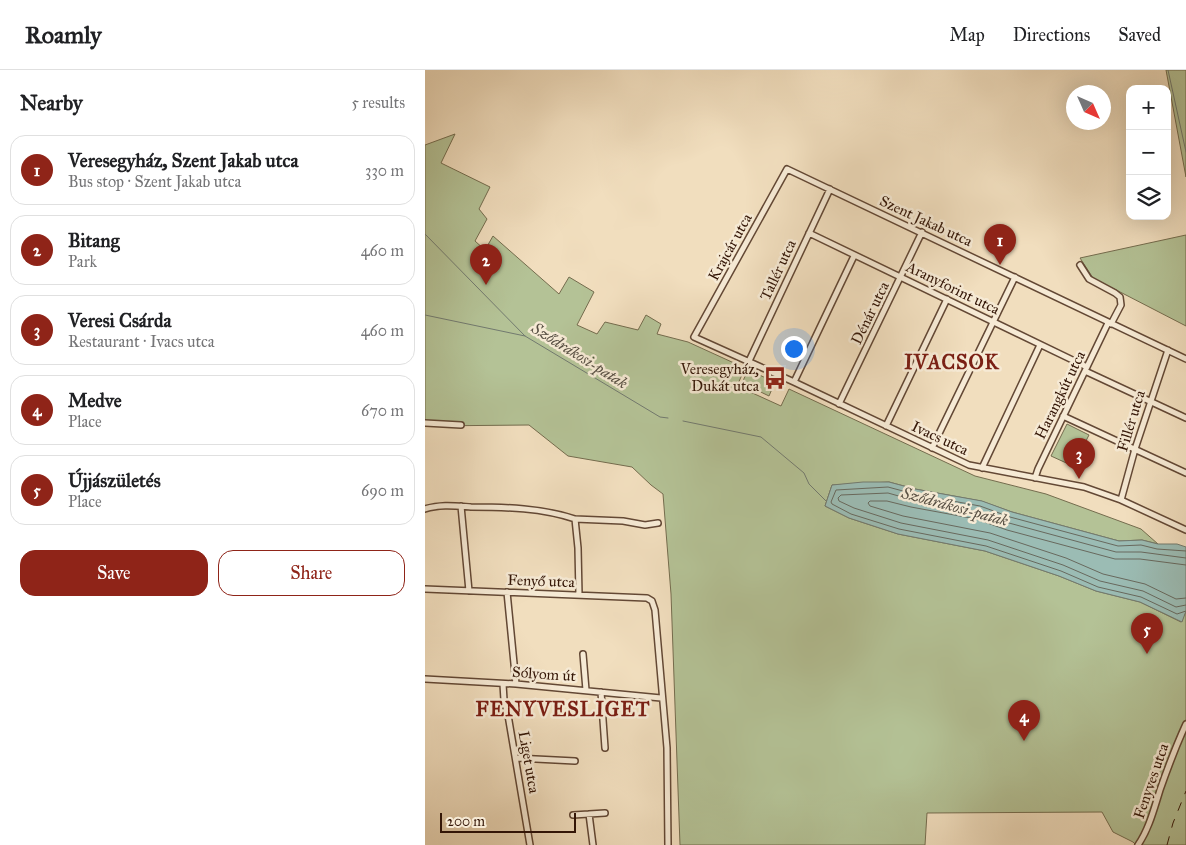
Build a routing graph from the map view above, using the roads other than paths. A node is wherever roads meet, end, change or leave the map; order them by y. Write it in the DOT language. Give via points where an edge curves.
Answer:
graph roads {
  1 [pos="787,169"];
  2 [pos="830,190"];
  3 [pos="922,232"];
  4 [pos="809,233"];
  5 [pos="854,256"];
  6 [pos="1080,265"];
  7 [pos="901,277"];
  8 [pos="1015,277"];
  9 [pos="947,300"];
  10 [pos="994,322"];
  11 [pos="1110,324"];
  12 [pos="694,337"];
  13 [pos="1041,344"];
  14 [pos="1167,350"];
  15 [pos="1186,359"];
  16 [pos="749,361"];
  17 [pos="1086,369"];
  18 [pos="794,382"];
  19 [pos="1150,402"];
  20 [pos="839,404"];
  21 [pos="1063,416"];
  22 [pos="1186,418"];
  23 [pos="425,423"];
  24 [pos="461,425"];
  25 [pos="887,426"];
  26 [pos="932,448"];
  27 [pos="1135,449"];
  28 [pos="982,468"];
  29 [pos="1186,473"];
  30 [pos="1035,478"];
  31 [pos="1121,500"];
  32 [pos="461,506"];
  33 [pos="425,509"];
  34 [pos="575,519"];
  35 [pos="658,524"];
  36 [pos="1186,530"];
  37 [pos="425,589"];
  38 [pos="469,591"];
  39 [pos="507,592"];
  40 [pos="579,595"];
  41 [pos="583,654"];
  42 [pos="425,679"];
  43 [pos="503,684"];
  44 [pos="516,684"];
  45 [pos="586,690"];
  46 [pos="601,692"];
  47 [pos="661,698"];
  48 [pos="1186,724"];
  49 [pos="605,748"];
  50 [pos="516,758"];
  51 [pos="575,761"];
  52 [pos="605,813"];
  53 [pos="589,814"];
  54 [pos="573,816"];
  55 [pos="530,845"];
  56 [pos="593,845"];
  57 [pos="668,845"];
  58 [pos="1138,845"];
  1 -- 2 [label="street, Szent Jakab utca"];
  1 -- 12 [label="street, Krajcár utca"];
  2 -- 3 [label="street, Szent Jakab utca"];
  2 -- 4 [label="street, Tallér utca"];
  3 -- 7 [label="street, Dénár utca"];
  3 -- 8 [label="street, Szent Jakab utca"];
  4 -- 5 [label="street, Aranyforint utca"];
  4 -- 16 [label="street, Tallér utca"];
  5 -- 7 [label="street, Aranyforint utca"];
  5 -- 18 [label="street"];
  6 -- 11 [label="street, Harangkút utca" via="1089,279 1120,297 1121,305"];
  7 -- 9 [label="street, Aranyforint utca"];
  7 -- 20 [label="street, Dénár utca"];
  8 -- 10 [label="street"];
  8 -- 11 [label="street, Szent Jakab utca"];
  9 -- 10 [label="street, Aranyforint utca"];
  9 -- 25 [label="street"];
  10 -- 13 [label="street, Aranyforint utca"];
  10 -- 26 [label="street"];
  11 -- 14 [label="street, Szent Jakab utca"];
  11 -- 17 [label="street, Harangkút utca"];
  12 -- 16 [label="street, Ivacs utca"];
  13 -- 17 [label="street, Aranyforint utca"];
  13 -- 28 [label="street"];
  14 -- 15 [label="street, Szent Jakab utca"];
  14 -- 19 [label="street, Fillér utca"];
  16 -- 18 [label="street, Ivacs utca"];
  17 -- 19 [label="street, Aranyforint utca"];
  17 -- 21 [label="street, Harangkút utca"];
  18 -- 20 [label="street, Ivacs utca"];
  19 -- 22 [label="street, Aranyforint utca"];
  19 -- 27 [label="street, Fillér utca"];
  20 -- 25 [label="street, Ivacs utca"];
  21 -- 27 [label="street"];
  21 -- 30 [label="street, Harangkút utca"];
  23 -- 24 [label="street"];
  25 -- 26 [label="street, Ivacs utca"];
  26 -- 28 [label="street, Ivacs utca"];
  27 -- 29 [label="street"];
  27 -- 31 [label="street, Fillér utca"];
  28 -- 30 [label="street, Ivacs utca"];
  30 -- 31 [label="street, Ivacs utca" via="1084,487"];
  31 -- 36 [label="street, Ivacs utca"];
  32 -- 33 [label="street"];
  32 -- 34 [label="street" via="525,509"];
  32 -- 38 [label="street"];
  34 -- 35 [label="street"];
  34 -- 40 [label="street"];
  37 -- 38 [label="street, Fenyő utca"];
  38 -- 39 [label="street, Fenyő utca"];
  39 -- 40 [label="street, Fenyő utca"];
  39 -- 44 [label="street"];
  40 -- 47 [label="street, Fenyő utca" via="647,598 653,603"];
  41 -- 45 [label="street"];
  42 -- 43 [label="street, Sólyom út"];
  43 -- 44 [label="street, Sólyom út"];
  43 -- 50 [label="street, Liget utca"];
  44 -- 45 [label="street, Sólyom út"];
  45 -- 46 [label="street, Sólyom út"];
  46 -- 47 [label="street, Sólyom út"];
  46 -- 49 [label="street"];
  47 -- 57 [label="street" via="667,748"];
  48 -- 58 [label="street, Fenyves utca" via="1173,751 1150,822"];
  50 -- 51 [label="street"];
  50 -- 55 [label="street, Liget utca"];
  52 -- 53 [label="street"];
  53 -- 54 [label="street"];
  53 -- 56 [label="street"];
}
